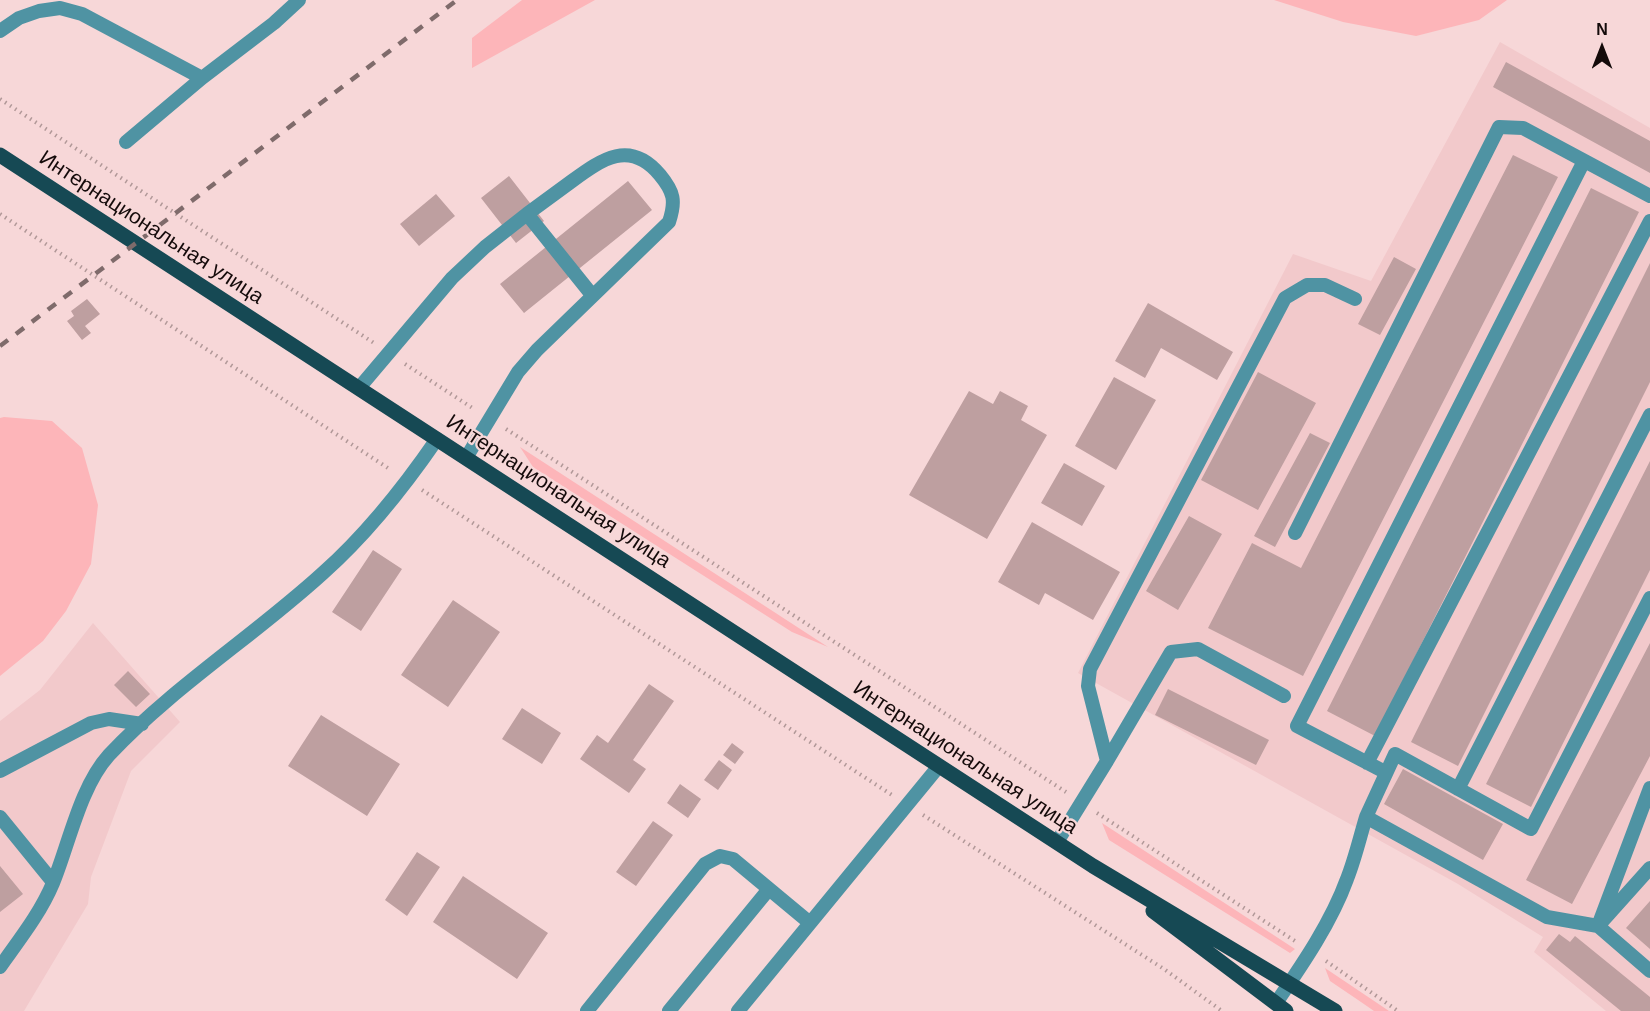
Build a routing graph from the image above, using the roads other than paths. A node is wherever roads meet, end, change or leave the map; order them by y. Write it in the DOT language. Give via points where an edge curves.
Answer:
graph roads {
  1 [pos="298,0"];
  2 [pos="0,31"];
  3 [pos="202,78"];
  4 [pos="126,142"];
  5 [pos="0,155"];
  6 [pos="1584,161"];
  7 [pos="1650,196"];
  8 [pos="527,214"];
  9 [pos="1650,221"];
  10 [pos="592,295"];
  11 [pos="1355,299"];
  12 [pos="359,388"];
  13 [pos="1650,415"];
  14 [pos="437,439"];
  15 [pos="466,458"];
  16 [pos="1295,533"];
  17 [pos="1650,598"];
  18 [pos="1284,696"];
  19 [pos="142,724"];
  20 [pos="1107,761"];
  21 [pos="1367,763"];
  22 [pos="939,766"];
  23 [pos="0,771"];
  24 [pos="1385,772"];
  25 [pos="1650,788"];
  26 [pos="1458,789"];
  27 [pos="0,817"];
  28 [pos="1366,817"];
  29 [pos="1057,842"];
  30 [pos="1093,866"];
  31 [pos="1650,868"];
  32 [pos="53,882"];
  33 [pos="769,889"];
  34 [pos="810,923"];
  35 [pos="1598,926"];
  36 [pos="0,967"];
  37 [pos="1650,971"];
  38 [pos="1290,982"];
  39 [pos="1281,1007"];
  40 [pos="587,1011"];
  41 [pos="669,1011"];
  42 [pos="738,1011"];
  43 [pos="1335,1011"];
  1 -- 3 [label="lane"];
  2 -- 3 [label="lane" via="19,18 60,8 82,14"];
  3 -- 4 [label="lane"];
  5 -- 12 [label="main road, Интернациональная улица"];
  6 -- 7 [label="lane"];
  6 -- 16 [label="lane" via="1522,128 1499,127"];
  6 -- 21 [label="lane" via="1297,726"];
  8 -- 10 [label="lane"];
  8 -- 10 [label="lane" via="612,156 640,159 663,179 673,197 669,222"];
  8 -- 12 [label="lane" via="452,278"];
  9 -- 21 [label="lane"];
  10 -- 15 [label="lane" via="518,372"];
  11 -- 20 [label="lane" via="1325,285 1307,285 1285,298 1090,669 1088,686"];
  12 -- 14 [label="main road, Интернациональная улица"];
  13 -- 26 [label="lane"];
  14 -- 15 [label="main road, Интернациональная улица"];
  14 -- 19 [label="lane" via="408,481 323,573"];
  15 -- 22 [label="main road, Интернациональная улица"];
  17 -- 26 [label="lane" via="1531,828"];
  18 -- 20 [label="lane" via="1197,649 1171,652"];
  19 -- 23 [label="lane" via="109,719 91,723"];
  19 -- 32 [label="lane" via="92,779"];
  20 -- 29 [label="lane"];
  21 -- 24 [label="lane"];
  22 -- 29 [label="main road, Интернациональная улица"];
  22 -- 34 [label="lane"];
  24 -- 26 [label="lane" via="1395,754"];
  24 -- 28 [label="lane"];
  25 -- 35 [label="lane"];
  27 -- 32 [label="lane"];
  28 -- 35 [label="lane" via="1547,917"];
  28 -- 38 [label="lane" via="1348,878"];
  29 -- 30 [label="main road, Интернациональная улица"];
  30 -- 38 [label="main road, Интернациональная улица"];
  30 -- 39 [label="main road, Интернациональная улица"];
  31 -- 35 [label="lane"];
  32 -- 36 [label="lane" via="41,908"];
  33 -- 34 [label="lane"];
  33 -- 40 [label="lane" via="733,859 720,856 705,864"];
  33 -- 41 [label="lane"];
  34 -- 42 [label="lane"];
  35 -- 37 [label="lane"];
  38 -- 39 [label="lane"];
  38 -- 43 [label="main road, Интернациональная улица"];
}
